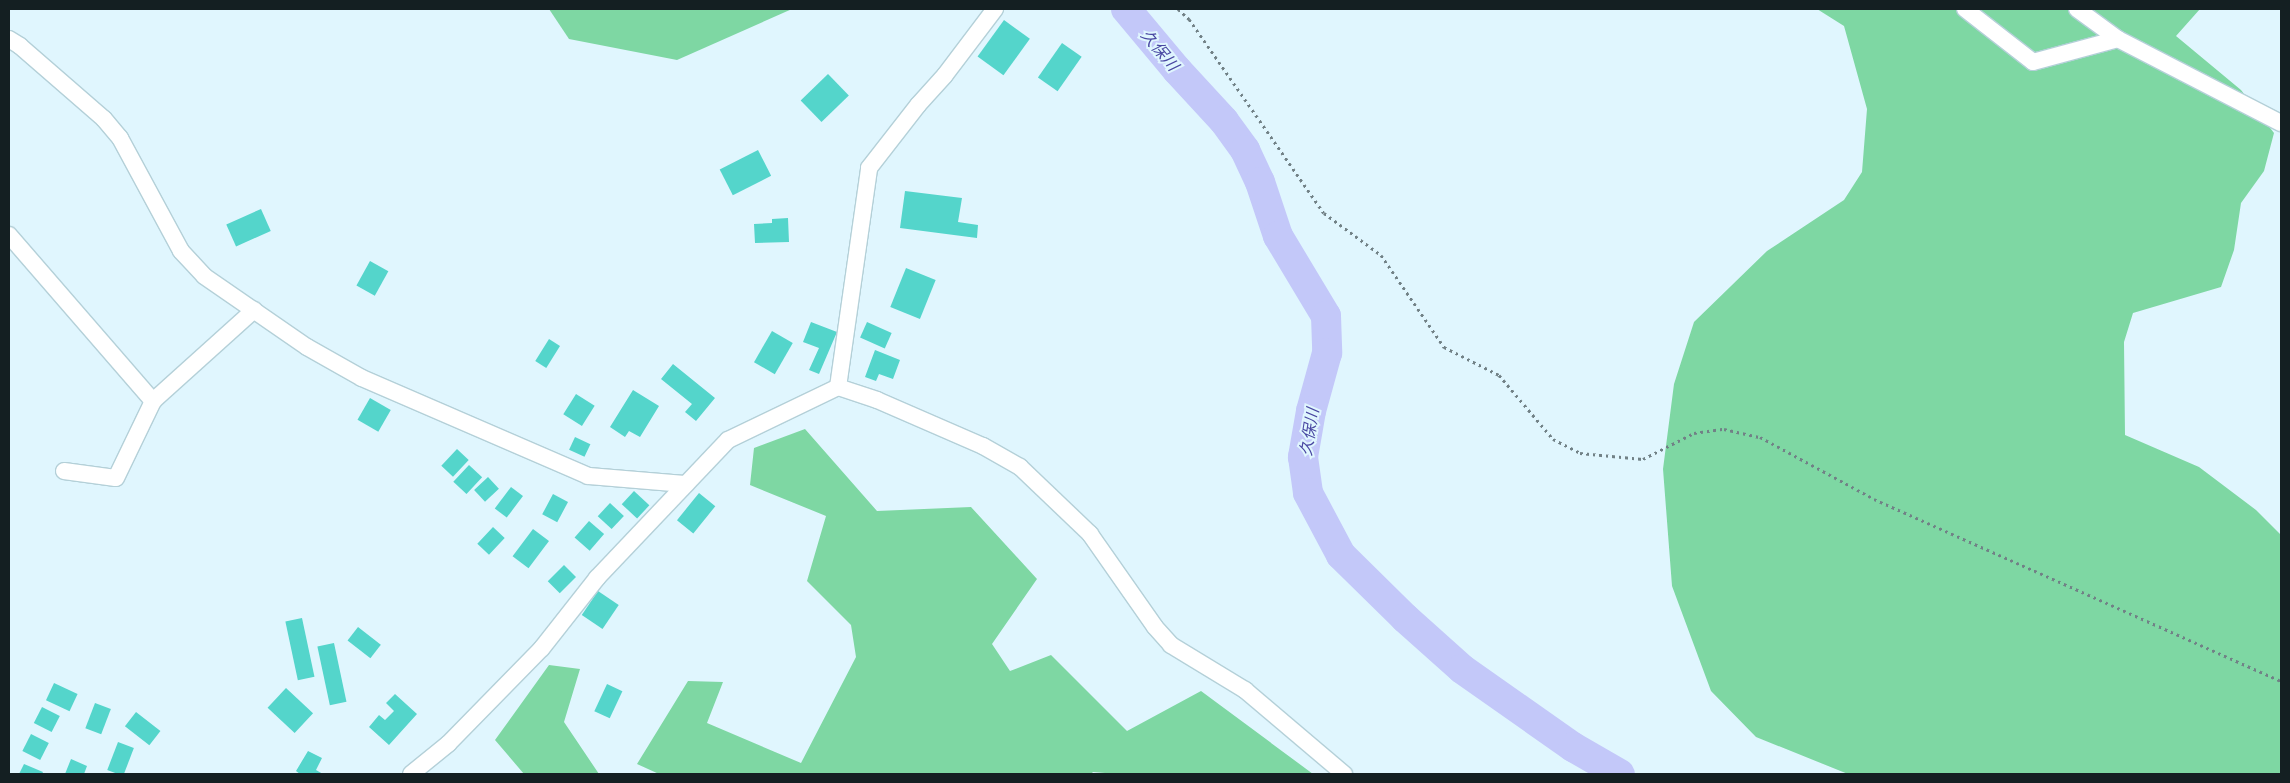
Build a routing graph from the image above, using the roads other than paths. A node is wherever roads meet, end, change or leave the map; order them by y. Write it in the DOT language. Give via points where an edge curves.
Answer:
graph roads {
  1 [pos="994,9"];
  2 [pos="1965,9"];
  3 [pos="2077,9"];
  4 [pos="9,39"];
  5 [pos="2118,39"];
  6 [pos="2281,123"];
  7 [pos="9,235"];
  8 [pos="254,310"];
  9 [pos="838,387"];
  10 [pos="153,401"];
  11 [pos="64,471"];
  12 [pos="686,484"];
  13 [pos="411,774"];
  14 [pos="1344,774"];
  1 -- 9 [label="street" via="870,168"];
  2 -- 5 [label="street" via="2033,62"];
  3 -- 5 [label="street"];
  4 -- 8 [label="street" via="104,119 138,168 181,251 204,276"];
  5 -- 6 [label="street"];
  7 -- 10 [label="street"];
  8 -- 10 [label="street"];
  8 -- 12 [label="street" via="307,347 362,378 548,460 588,476"];
  9 -- 12 [label="street" via="728,440"];
  9 -- 14 [label="street" via="877,400 974,442 1020,467 1090,534 1171,645 1245,690"];
  10 -- 11 [label="street" via="116,478"];
  12 -- 13 [label="street" via="597,578 542,648 448,744"];
}
